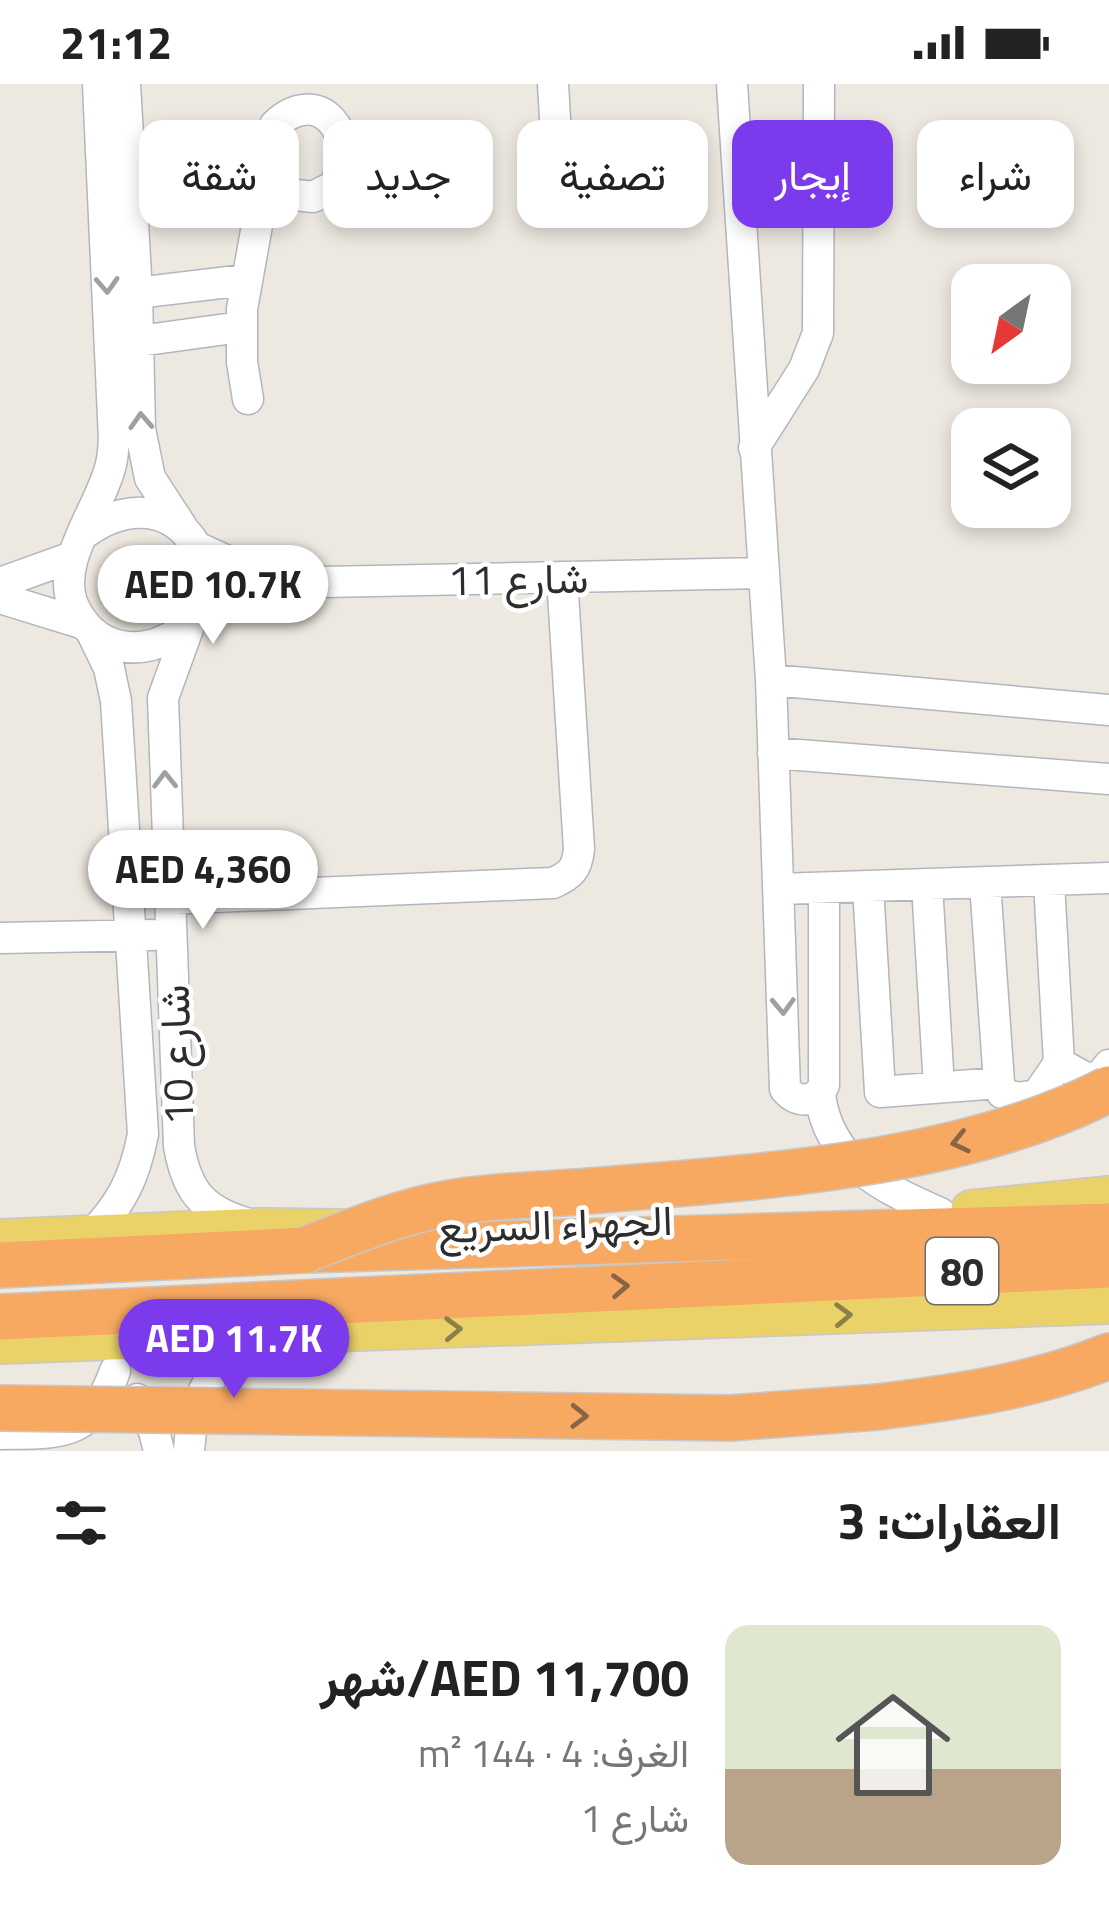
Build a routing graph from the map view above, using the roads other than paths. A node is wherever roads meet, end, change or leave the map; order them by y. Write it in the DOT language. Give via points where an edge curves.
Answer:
graph roads {
  1 [pos="98,84"];
  2 [pos="125,84"];
  3 [pos="553,84"];
  4 [pos="732,84"];
  5 [pos="820,84"];
  6 [pos="555,120"];
  7 [pos="256,228"];
  8 [pos="245,280"];
  9 [pos="137,293"];
  10 [pos="241,327"];
  11 [pos="139,341"];
  12 [pos="248,400"];
  13 [pos="754,448"];
  14 [pos="190,538"];
  15 [pos="78,545"];
  16 [pos="761,573"];
  17 [pos="562,577"];
  18 [pos="0,583"];
  19 [pos="275,583"];
  20 [pos="0,598"];
  21 [pos="193,620"];
  22 [pos="88,627"];
  23 [pos="772,680"];
  24 [pos="1109,710"];
  25 [pos="773,753"];
  26 [pos="1109,778"];
  27 [pos="1109,878"];
  28 [pos="1049,882"];
  29 [pos="985,883"];
  30 [pos="927,885"];
  31 [pos="868,887"];
  32 [pos="824,888"];
  33 [pos="779,890"];
  34 [pos="168,899"];
  35 [pos="132,935"];
  36 [pos="170,935"];
  37 [pos="0,938"];
  38 [pos="1059,1063"];
  39 [pos="1109,1065"];
  40 [pos="999,1083"];
  41 [pos="938,1087"];
  42 [pos="1109,1089"];
  43 [pos="820,1095"];
  44 [pos="1109,1196"];
  45 [pos="940,1213"];
  46 [pos="1109,1226"];
  47 [pos="263,1228"];
  48 [pos="91,1235"];
  49 [pos="0,1240"];
  50 [pos="305,1250"];
  51 [pos="0,1265"];
  52 [pos="1109,1265"];
  53 [pos="1109,1304"];
  54 [pos="0,1317"];
  55 [pos="248,1336"];
  56 [pos="77,1341"];
  57 [pos="0,1344"];
  58 [pos="1109,1356"];
  59 [pos="115,1371"];
  60 [pos="0,1408"];
  61 [pos="0,1434"];
  62 [pos="159,1451"];
  63 [pos="189,1451"];
  1 -- 15 [label="street, one-way" via="114,440"];
  2 -- 9 [label="street"];
  3 -- 6 [label="street"];
  4 -- 13 [label="street"];
  5 -- 13 [label="street" via="818,333"];
  7 -- 8 [label="street"];
  8 -- 9 [label="street"];
  8 -- 10 [label="street"];
  9 -- 11 [label="street"];
  10 -- 11 [label="street"];
  10 -- 12 [label="street"];
  14 -- 11 [label="street, one-way" via="144,457"];
  13 -- 16 [label="street"];
  14 -- 15 [label="street" via="159,514 132,510 106,518"];
  14 -- 19 [label="street, شارع 11"];
  14 -- 21 [label="street" via="206,570"];
  15 -- 18 [label="street"];
  15 -- 22 [label="street" via="68,580"];
  16 -- 17 [label="street, شارع 11"];
  16 -- 23 [label="street"];
  17 -- 19 [label="street, شارع 11"];
  17 -- 34 [label="street" via="579,849 569,876 553,884"];
  19 -- 21 [label="street, شارع 11"];
  20 -- 22 [label="street"];
  21 -- 22 [label="street" via="168,641 142,648 115,644"];
  34 -- 21 [label="street, شارع 10, one-way" via="163,698"];
  22 -- 35 [label="street, شارع 10" via="116,701"];
  23 -- 24 [label="street"];
  23 -- 25 [label="street"];
  25 -- 26 [label="street"];
  25 -- 33 [label="street"];
  27 -- 28 [label="street"];
  28 -- 29 [label="street"];
  28 -- 38 [label="street"];
  29 -- 30 [label="street"];
  29 -- 40 [label="street"];
  30 -- 31 [label="street"];
  30 -- 41 [label="street"];
  31 -- 32 [label="street"];
  31 -- 41 [label="street" via="880,1092"];
  32 -- 33 [label="street"];
  32 -- 43 [label="street"];
  33 -- 43 [label="street, one-way" via="785,1089 797,1099"];
  34 -- 36 [label="street, شارع 10"];
  35 -- 36 [label="street"];
  35 -- 37 [label="street"];
  35 -- 48 [label="street, شارع 10" via="143,1134 117,1209"];
  36 -- 47 [label="street, شارع 10" via="184,1174 198,1198 224,1217"];
  38 -- 39 [label="street" via="1086,1078"];
  38 -- 40 [label="street" via="1036,1094 1017,1098"];
  40 -- 41 [label="street"];
  42 -- 50 [label="highway, one-way, bridge" via="1005,1132 899,1155 451,1203"];
  43 -- 45 [label="street" via="838,1149 897,1194"];
  44 -- 45 [label="main road, الجهراء السريع"];
  45 -- 47 [label="main road, الجهراء السريع"];
  46 -- 50 [label="highway, الجهراء السريع / 80"];
  47 -- 48 [label="main road, الجهراء السريع"];
  48 -- 49 [label="main road, الجهراء السريع"];
  50 -- 51 [label="highway, الجهراء السريع / 80"];
  54 -- 52 [label="highway, الجهراء السريع / 80, one-way"];
  55 -- 53 [label="main road, one-way"];
  55 -- 56 [label="main road"];
  55 -- 63 [label="street" via="208,1379"];
  56 -- 57 [label="main road"];
  56 -- 59 [label="street"];
  60 -- 58 [label="highway, one-way, bridge" via="730,1418 975,1395"];
  59 -- 61 [label="street" via="83,1424"];
  59 -- 62 [label="street" via="143,1409"];
}
